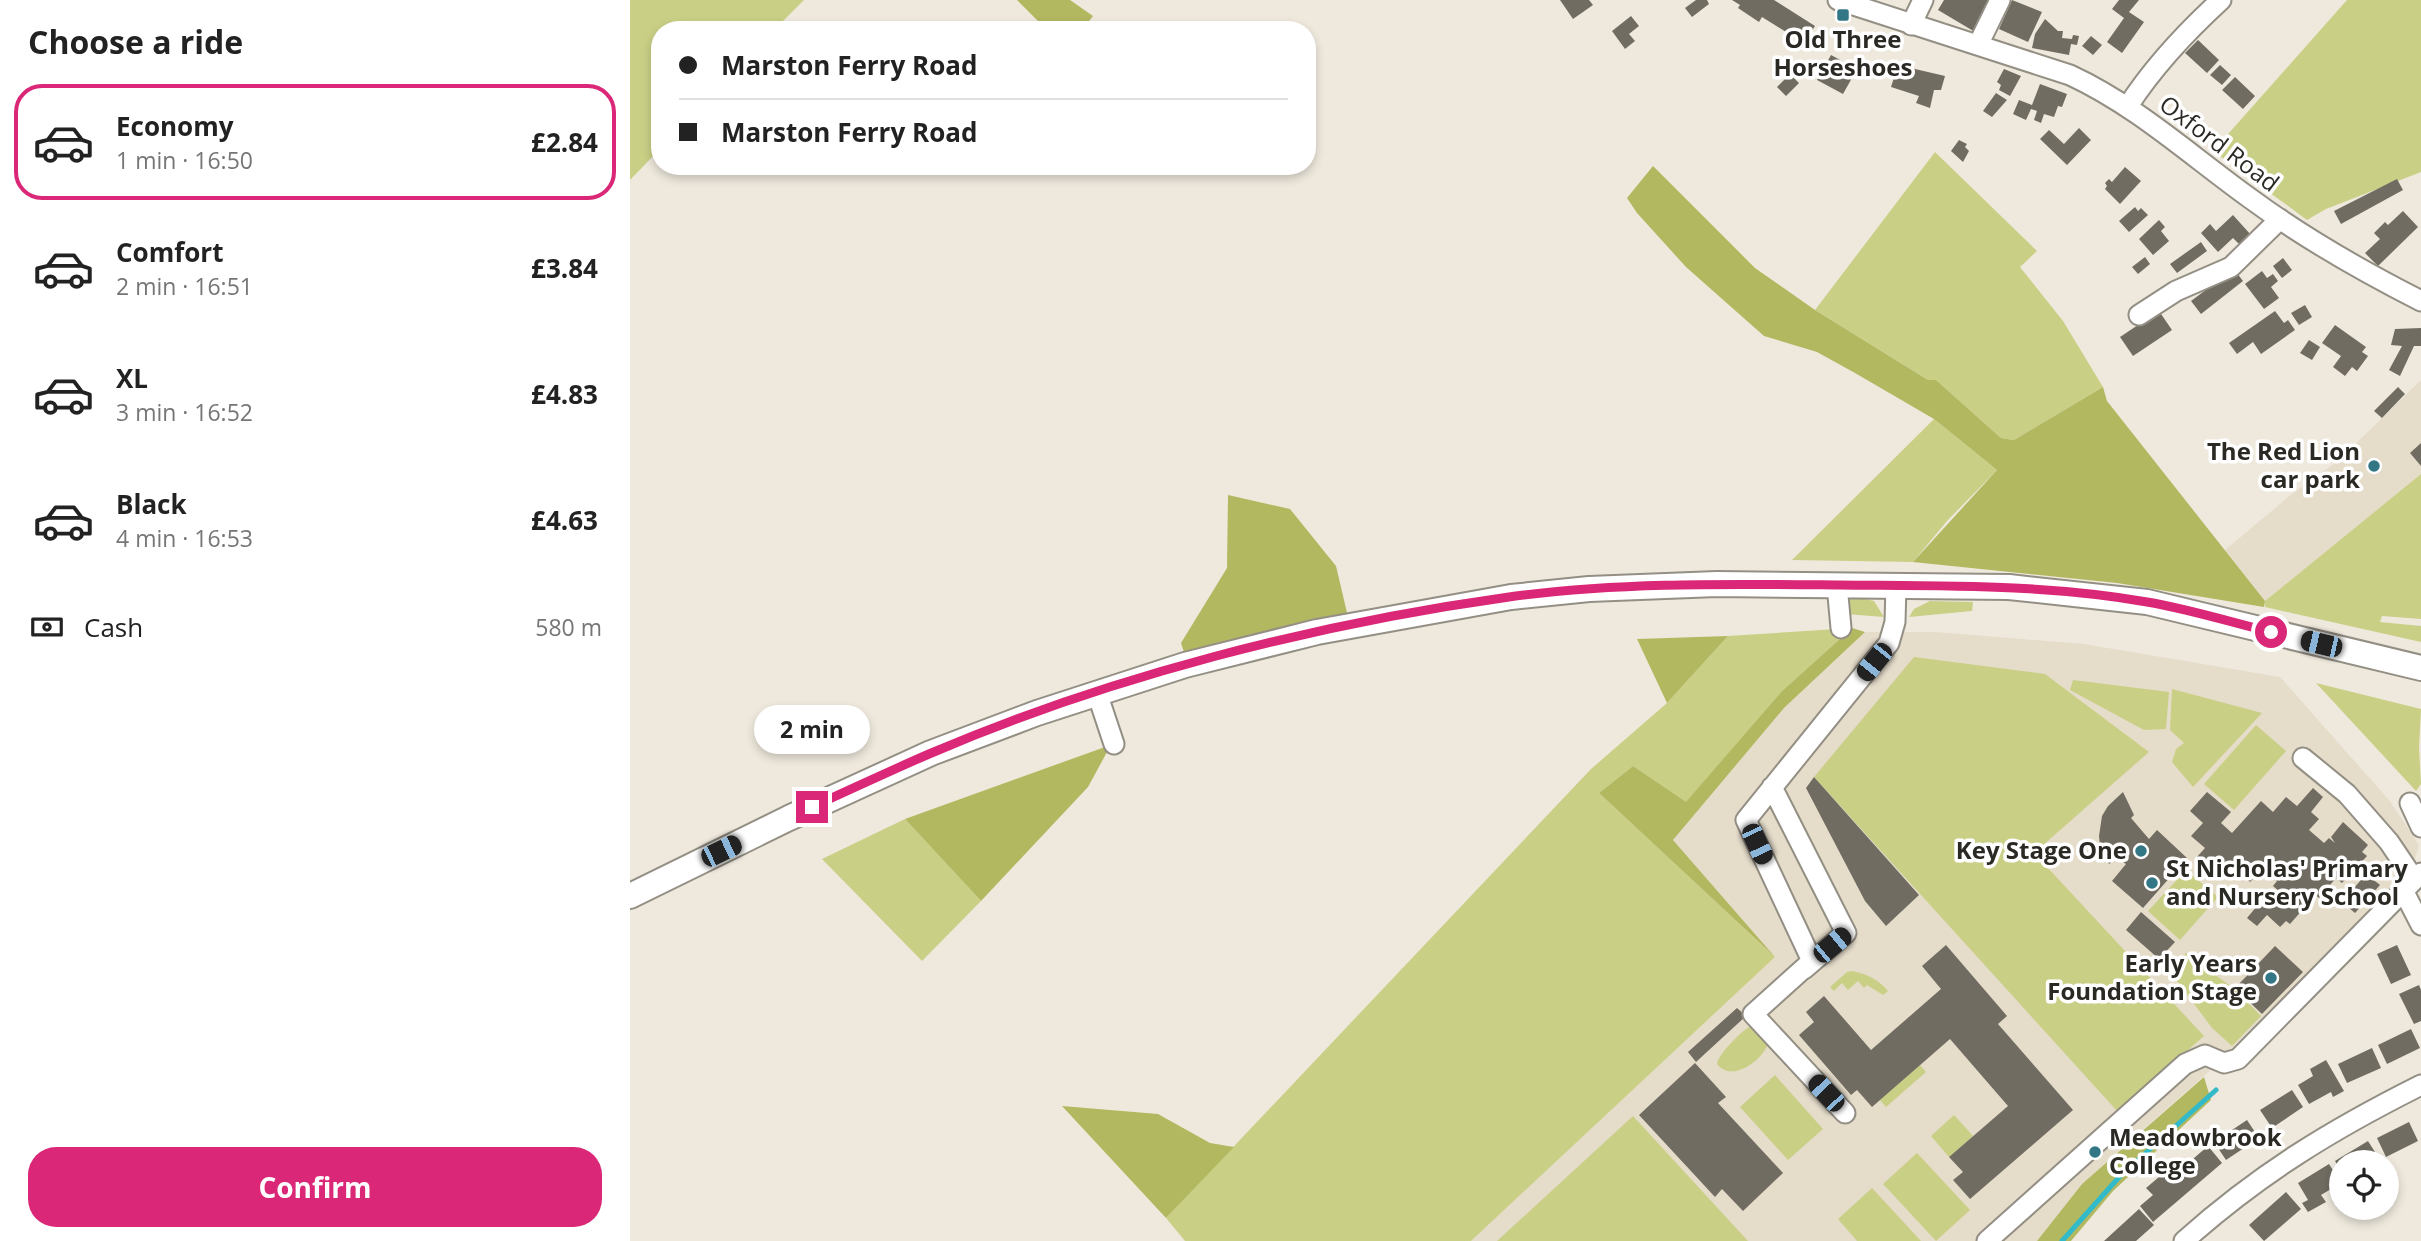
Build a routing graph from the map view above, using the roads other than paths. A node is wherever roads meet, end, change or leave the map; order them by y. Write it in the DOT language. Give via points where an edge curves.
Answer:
graph roads {
  1 [pos="1838,0"];
  2 [pos="1923,0"];
  3 [pos="2000,0"];
  4 [pos="2221,0"];
  5 [pos="1911,25"];
  6 [pos="1978,45"];
  7 [pos="2128,106"];
  8 [pos="2280,219"];
  9 [pos="2421,301"];
  10 [pos="2139,315"];
  11 [pos="1837,585"];
  12 [pos="1896,586"];
  13 [pos="1840,628"];
  14 [pos="2421,668"];
  15 [pos="1097,693"];
  16 [pos="1114,744"];
  17 [pos="2303,758"];
  18 [pos="1772,787"];
  19 [pos="2410,803"];
  20 [pos="2421,827"];
  21 [pos="2413,881"];
  22 [pos="630,896"];
  23 [pos="2421,925"];
  24 [pos="1803,970"];
  25 [pos="2421,1085"];
  26 [pos="1845,1113"];
  27 [pos="2002,1233"];
  28 [pos="1987,1241"];
  29 [pos="2184,1241"];
  1 -- 5 [label="street, Oxford Road"];
  2 -- 5 [label="street"];
  3 -- 6 [label="street"];
  4 -- 7 [label="street" via="2189,30"];
  5 -- 6 [label="street, Oxford Road"];
  6 -- 7 [label="street, Oxford Road" via="2070,75"];
  7 -- 8 [label="street, Oxford Road"];
  8 -- 9 [label="street, Oxford Road" via="2364,272"];
  8 -- 10 [label="street" via="2231,267 2176,291"];
  11 -- 12 [label="main road"];
  11 -- 13 [label="street"];
  11 -- 15 [label="main road" via="1717,583 1511,597 1317,632"];
  12 -- 14 [label="main road" via="2009,587 2147,602"];
  12 -- 18 [label="street" via="1889,643"];
  15 -- 16 [label="street"];
  15 -- 22 [label="main road" via="931,753"];
  17 -- 21 [label="street" via="2347,794 2389,842"];
  18 -- 24 [label="street" via="1746,820 1812,961"];
  18 -- 24 [label="street" via="1846,933"];
  19 -- 20 [label="street"];
  21 -- 23 [label="street"];
  21 -- 27 [label="street" via="2238,1059 2224,1063 2205,1055 2185,1064"];
  24 -- 26 [label="street" via="1753,1014"];
  25 -- 29 [label="street" via="2280,1163"];
  27 -- 28 [label="street"];
}
